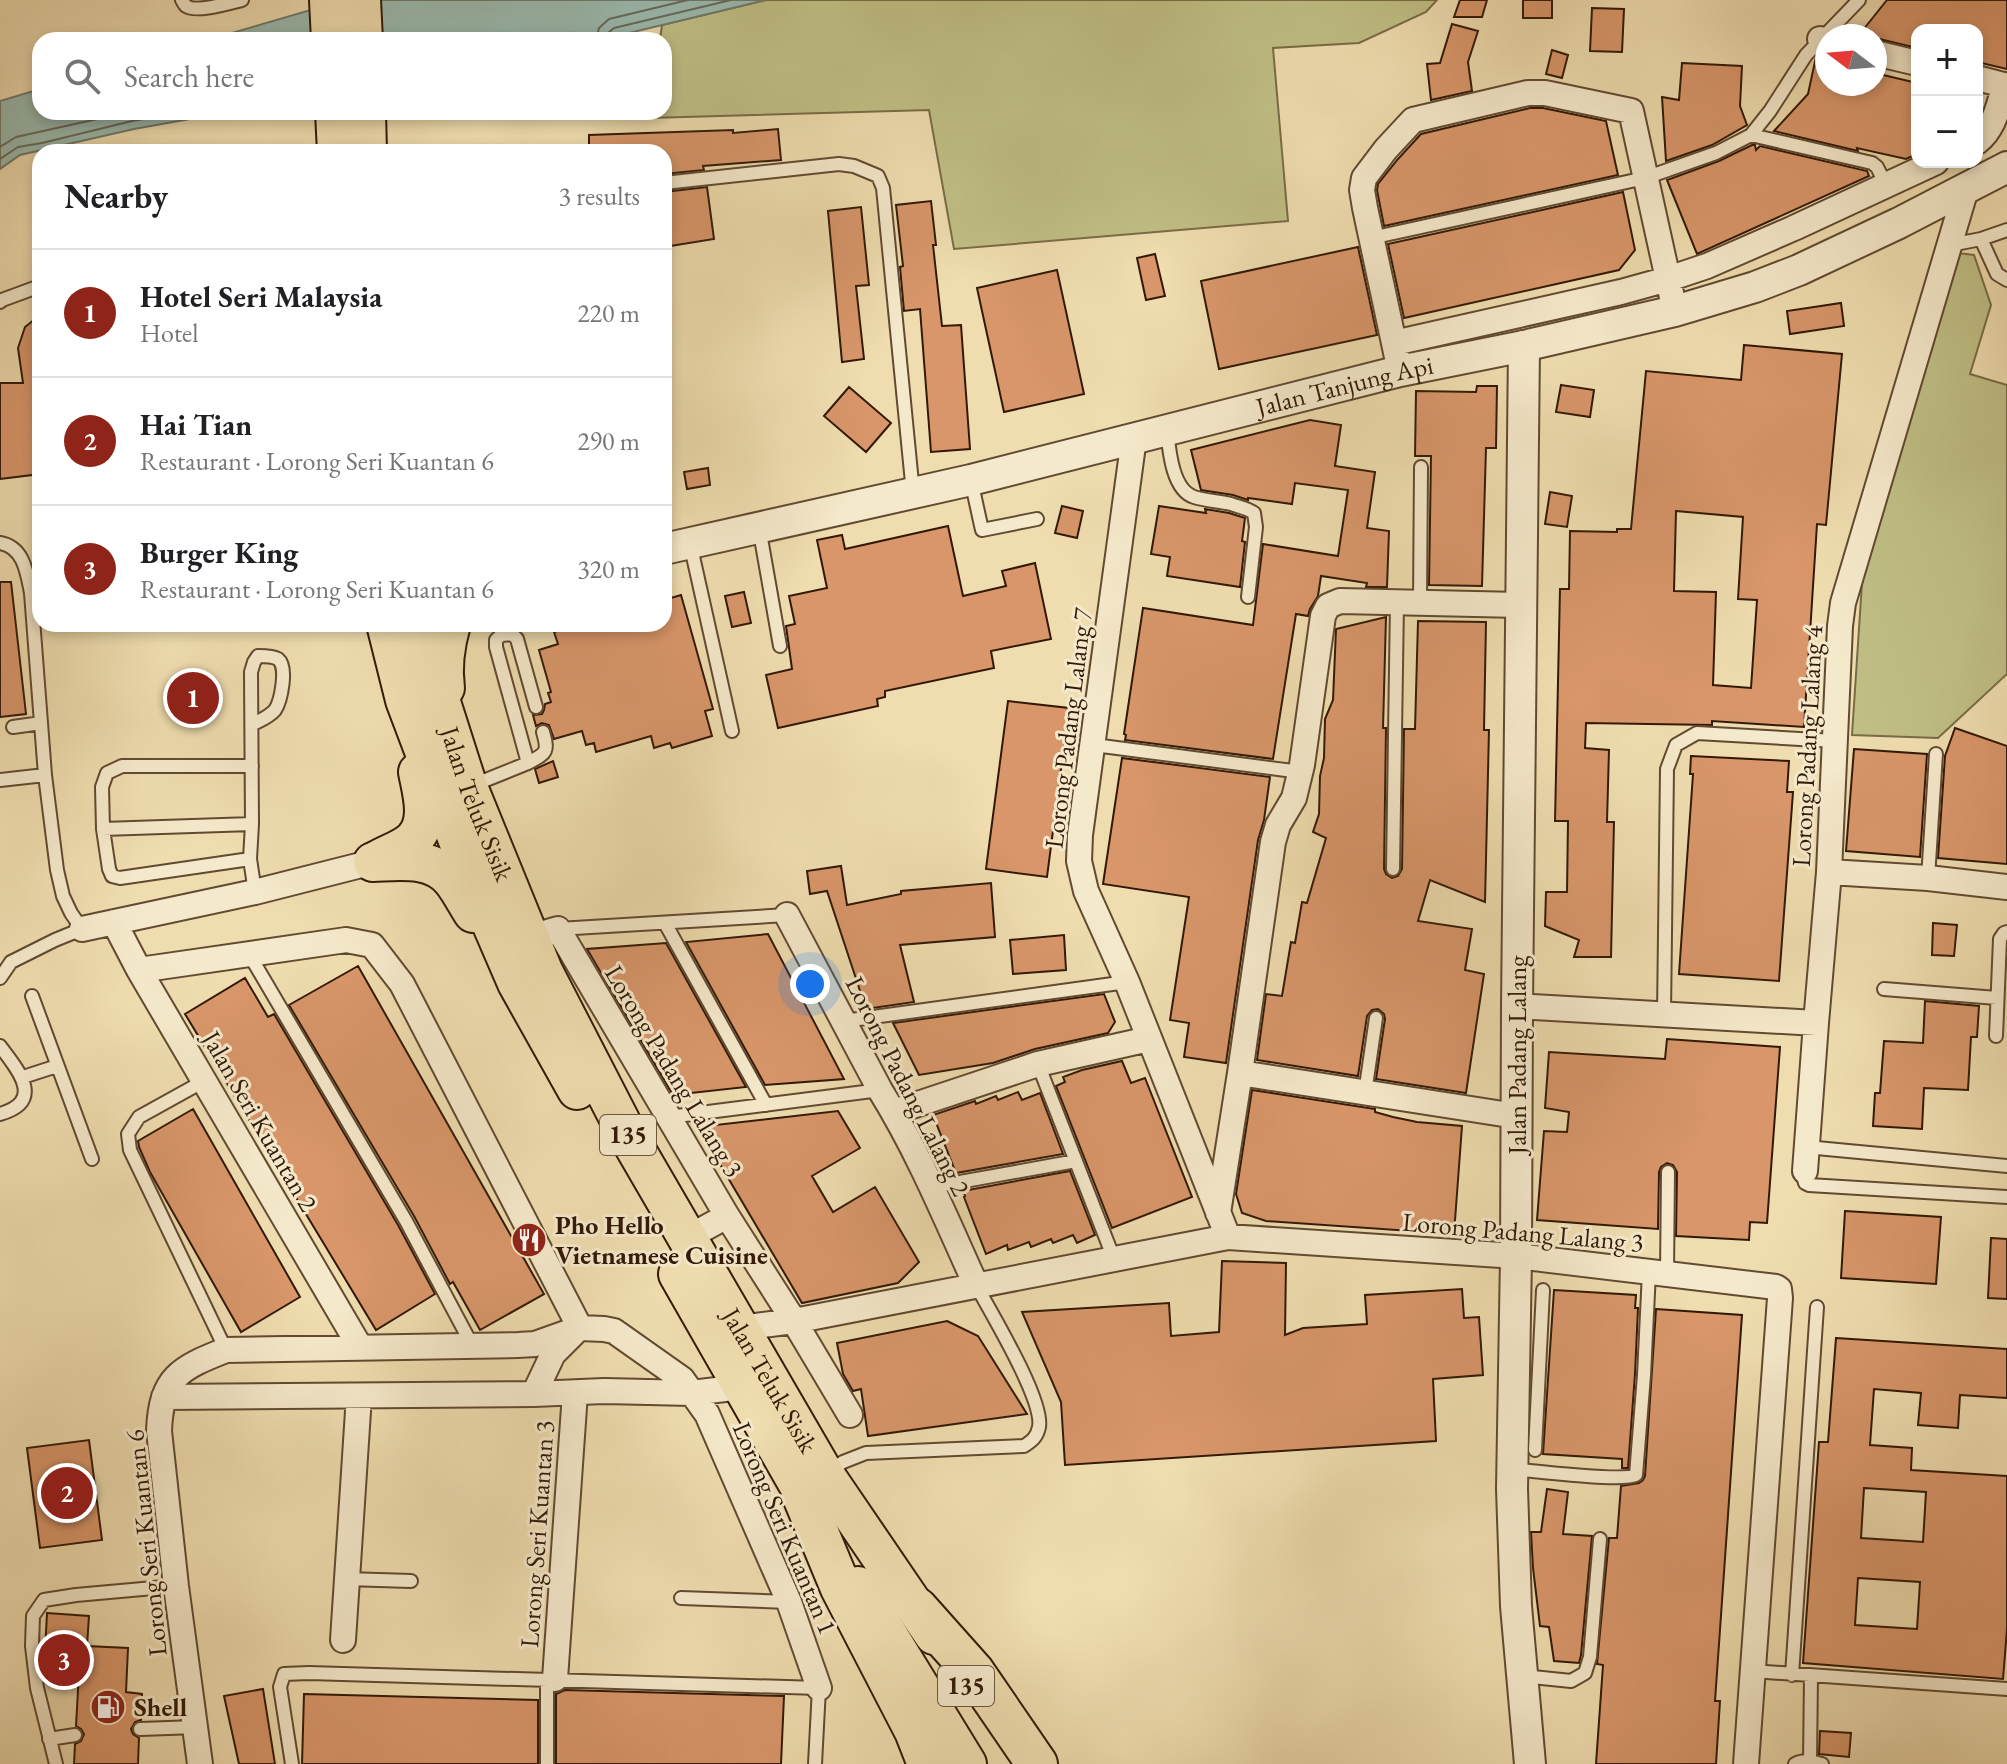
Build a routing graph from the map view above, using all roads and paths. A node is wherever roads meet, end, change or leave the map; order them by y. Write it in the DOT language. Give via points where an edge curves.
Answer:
graph roads {
  1 [pos="182,0"];
  2 [pos="242,0"];
  3 [pos="329,0"];
  4 [pos="361,0"];
  5 [pos="1859,0"];
  6 [pos="1838,24"];
  7 [pos="331,32"];
  8 [pos="363,32"];
  9 [pos="1815,48"];
  10 [pos="1887,56"];
  11 [pos="1911,62"];
  12 [pos="1983,79"];
  13 [pos="2006,85"];
  14 [pos="1751,135"];
  15 [pos="1983,137"];
  16 [pos="2007,167"];
  17 [pos="1923,168"];
  18 [pos="1645,178"];
  19 [pos="672,182"];
  20 [pos="1886,185"];
  21 [pos="1966,189"];
  22 [pos="1899,223"];
  23 [pos="2007,230"];
  24 [pos="1371,238"];
  25 [pos="1981,239"];
  26 [pos="1950,245"];
  27 [pos="1668,279"];
  28 [pos="2007,280"];
  29 [pos="32,289"];
  30 [pos="0,302"];
  31 [pos="1675,311"];
  32 [pos="1524,346"];
  33 [pos="1397,357"];
  34 [pos="1167,430"];
  35 [pos="1134,438"];
  36 [pos="1421,467"];
  37 [pos="971,480"];
  38 [pos="913,493"];
  39 [pos="1037,519"];
  40 [pos="759,527"];
  41 [pos="0,543"];
  42 [pos="677,546"];
  43 [pos="1248,597"];
  44 [pos="1408,602"];
  45 [pos="1520,605"];
  46 [pos="32,606"];
  47 [pos="34,632"];
  48 [pos="388,632"];
  49 [pos="418,632"];
  50 [pos="448,632"];
  51 [pos="780,646"];
  52 [pos="405,700"];
  53 [pos="536,707"];
  54 [pos="41,723"];
  55 [pos="253,724"];
  56 [pos="13,727"];
  57 [pos="732,731"];
  58 [pos="543,732"];
  59 [pos="1835,741"];
  60 [pos="1094,745"];
  61 [pos="454,746"];
  62 [pos="1936,754"];
  63 [pos="528,763"];
  64 [pos="252,766"];
  65 [pos="1301,772"];
  66 [pos="45,775"];
  67 [pos="0,780"];
  68 [pos="468,787"];
  69 [pos="252,824"];
  70 [pos="103,829"];
  71 [pos="250,859"];
  72 [pos="373,862"];
  73 [pos="1393,869"];
  74 [pos="1829,872"];
  75 [pos="1928,878"];
  76 [pos="2007,887"];
  77 [pos="255,892"];
  78 [pos="787,915"];
  79 [pos="114,922"];
  80 [pos="665,923"];
  81 [pos="82,929"];
  82 [pos="2007,932"];
  83 [pos="544,933"];
  84 [pos="249,954"];
  85 [pos="6,962"];
  86 [pos="139,970"];
  87 [pos="0,978"];
  88 [pos="1127,982"];
  89 [pos="517,983"];
  90 [pos="1884,989"];
  91 [pos="32,996"];
  92 [pos="1997,998"];
  93 [pos="1517,1006"];
  94 [pos="1664,1014"];
  95 [pos="1376,1018"];
  96 [pos="844,1021"];
  97 [pos="1816,1023"];
  98 [pos="1996,1036"];
  99 [pos="1149,1039"];
  100 [pos="0,1046"];
  101 [pos="1038,1064"];
  102 [pos="57,1066"];
  103 [pos="1240,1073"];
  104 [pos="23,1077"];
  105 [pos="204,1081"];
  106 [pos="880,1090"];
  107 [pos="1365,1093"];
  108 [pos="766,1105"];
  109 [pos="894,1112"];
  110 [pos="0,1114"];
  111 [pos="1516,1116"];
  112 [pos="669,1117"];
  113 [pos="628,1136"];
  114 [pos="92,1159"];
  115 [pos="1805,1159"];
  116 [pos="1076,1161"];
  117 [pos="2007,1166"];
  118 [pos="1668,1172"];
  119 [pos="932,1187"];
  120 [pos="2007,1197"];
  121 [pos="1218,1213"];
  122 [pos="727,1216"];
  123 [pos="1228,1237"];
  124 [pos="687,1238"];
  125 [pos="1516,1256"];
  126 [pos="1114,1259"];
  127 [pos="1658,1273"];
  128 [pos="976,1285"];
  129 [pos="1543,1290"];
  130 [pos="1817,1307"];
  131 [pos="794,1321"];
  132 [pos="580,1328"];
  133 [pos="739,1328"];
  134 [pos="472,1345"];
  135 [pos="360,1347"];
  136 [pos="226,1350"];
  137 [pos="1527,1363"];
  138 [pos="741,1387"];
  139 [pos="575,1393"];
  140 [pos="692,1393"];
  141 [pos="534,1394"];
  142 [pos="359,1396"];
  143 [pos="164,1397"];
  144 [pos="850,1415"];
  145 [pos="1535,1450"];
  146 [pos="1512,1469"];
  147 [pos="813,1485"];
  148 [pos="1600,1539"];
  149 [pos="346,1579"];
  150 [pos="411,1581"];
  151 [pos="176,1586"];
  152 [pos="681,1598"];
  153 [pos="789,1602"];
  154 [pos="917,1608"];
  155 [pos="343,1640"];
  156 [pos="1752,1671"];
  157 [pos="1792,1675"];
  158 [pos="1523,1676"];
  159 [pos="1811,1676"];
  160 [pos="551,1679"];
  161 [pos="819,1688"];
  162 [pos="2007,1689"];
  163 [pos="197,1727"];
  164 [pos="140,1729"];
  165 [pos="75,1735"];
  166 [pos="49,1739"];
  167 [pos="1816,1762"];
  168 [pos="56,1764"];
  169 [pos="200,1764"];
  170 [pos="292,1764"];
  171 [pos="547,1764"];
  172 [pos="815,1764"];
  173 [pos="928,1764"];
  174 [pos="967,1764"];
  175 [pos="1015,1764"];
  176 [pos="1037,1764"];
  177 [pos="1530,1764"];
  178 [pos="1746,1764"];
  179 [pos="1795,1764"];
  1 -- 2 [label="lane" via="189,8"];
  3 -- 7 [label="main road"];
  4 -- 8 [label="main road"];
  5 -- 6 [label="lane"];
  9 -- 14 [label="lane"];
  10 -- 11 [label="street"];
  12 -- 13 [label="street"];
  13 -- 15 [label="street"];
  14 -- 18 [label="lane"];
  14 -- 20 [label="lane" via="1872,163"];
  16 -- 21 [label="street, Jalan Tanjung Api"];
  17 -- 20 [label="street"];
  18 -- 24 [label="lane"];
  18 -- 24 [label="street" via="1631,111 1528,93 1413,120 1364,178"];
  18 -- 27 [label="street"];
  19 -- 38 [label="lane" via="839,164 878,176"];
  20 -- 22 [label="street"];
  20 -- 27 [label="street"];
  21 -- 22 [label="street, Jalan Tanjung Api"];
  21 -- 26 [label="street, Lorong Padang Lalang 4"];
  22 -- 31 [label="street, Jalan Tanjung Api" via="1784,276"];
  23 -- 25 [label="lane"];
  24 -- 33 [label="street"];
  25 -- 26 [label="lane"];
  25 -- 28 [label="lane" via="1997,274"];
  26 -- 59 [label="street, Lorong Padang Lalang 4" via="1843,603"];
  27 -- 31 [label="street"];
  27 -- 33 [label="street"];
  29 -- 30 [label="lane"];
  31 -- 32 [label="street, Jalan Tanjung Api"];
  32 -- 33 [label="street, Jalan Tanjung Api"];
  32 -- 45 [label="street, Jalan Padang Lalang"];
  33 -- 34 [label="street, Jalan Tanjung Api"];
  34 -- 35 [label="street, Jalan Tanjung Api"];
  34 -- 43 [label="lane" via="1172,467 1185,492 1248,509 1257,519"];
  35 -- 37 [label="street, Jalan Tanjung Api"];
  35 -- 60 [label="street, Lorong Padang Lalang 7"];
  36 -- 44 [label="lane"];
  37 -- 38 [label="street, Jalan Tanjung Api"];
  37 -- 39 [label="lane" via="982,530"];
  38 -- 40 [label="street, Jalan Tanjung Api"];
  40 -- 42 [label="street, Jalan Tanjung Api"];
  40 -- 51 [label="lane"];
  41 -- 46 [label="lane" via="19,553"];
  42 -- 57 [label="lane"];
  44 -- 45 [label="street"];
  44 -- 65 [label="street" via="1340,601 1328,606"];
  44 -- 73 [label="lane"];
  45 -- 93 [label="street, Jalan Padang Lalang"];
  47 -- 54 [label="lane"];
  48 -- 52 [label="main road, Jalan Teluk Sisik / 135"];
  49 -- 61 [label="main road, Jalan Teluk Sisik / 135"];
  50 -- 61 [label="main road" via="443,671"];
  52 -- 72 [label="main road" via="424,807 422,828 413,841"];
  52 -- 89 [label="main road, Jalan Teluk Sisik / 135"];
  53 -- 63 [label="lane" via="517,639 501,635 496,647"];
  54 -- 56 [label="lane"];
  54 -- 66 [label="lane"];
  55 -- 55 [label="lane" via="267,718 282,693 283,667 268,656 258,656 251,672"];
  55 -- 64 [label="lane"];
  58 -- 63 [label="lane" via="546,751"];
  59 -- 74 [label="street, Lorong Padang Lalang 4"];
  59 -- 94 [label="lane" via="1697,733 1676,745 1667,769"];
  60 -- 65 [label="lane"];
  60 -- 88 [label="street, Lorong Padang Lalang 7" via="1079,861 1086,891"];
  61 -- 68 [label="main road, Jalan Teluk Sisik / 135"];
  62 -- 75 [label="lane"];
  63 -- 68 [label="lane"];
  64 -- 69 [label="lane"];
  64 -- 70 [label="lane" via="122,766 107,773 102,787"];
  65 -- 103 [label="street" via="1273,842"];
  66 -- 67 [label="lane"];
  66 -- 81 [label="lane" via="63,896"];
  68 -- 83 [label="main road, Jalan Teluk Sisik / 135"];
  69 -- 70 [label="lane"];
  69 -- 71 [label="lane"];
  70 -- 71 [label="lane" via="109,869 120,878"];
  71 -- 77 [label="lane"];
  72 -- 77 [label="street"];
  72 -- 89 [label="main road" via="422,862 451,879"];
  74 -- 75 [label="street"];
  74 -- 97 [label="street, Lorong Padang Lalang 4"];
  75 -- 76 [label="street"];
  77 -- 79 [label="street"];
  78 -- 80 [label="lane"];
  78 -- 96 [label="street, Lorong Padang Lalang 2"];
  79 -- 81 [label="street"];
  79 -- 86 [label="street, Jalan Seri Kuantan 2"];
  80 -- 83 [label="lane"];
  80 -- 108 [label="lane"];
  81 -- 85 [label="lane"];
  82 -- 92 [label="lane" via="2000,939"];
  83 -- 112 [label="street, Lorong Padang Lalang 3"];
  83 -- 113 [label="main road, Jalan Teluk Sisik / 135" via="543,971"];
  84 -- 86 [label="street"];
  84 -- 132 [label="street" via="346,940 372,945 402,984"];
  84 -- 134 [label="lane" via="406,1221"];
  85 -- 87 [label="lane"];
  86 -- 105 [label="street, Jalan Seri Kuantan 2"];
  88 -- 96 [label="lane"];
  88 -- 99 [label="street, Lorong Padang Lalang 7"];
  89 -- 138 [label="main road, Jalan Teluk Sisik / 135"];
  90 -- 92 [label="lane"];
  91 -- 102 [label="lane"];
  92 -- 98 [label="lane"];
  93 -- 94 [label="street"];
  93 -- 111 [label="street, Jalan Padang Lalang"];
  94 -- 97 [label="street"];
  95 -- 107 [label="lane"];
  96 -- 106 [label="street, Lorong Padang Lalang 2"];
  97 -- 115 [label="street, Lorong Padang Lalang 4"];
  99 -- 101 [label="street"];
  99 -- 121 [label="street, Lorong Padang Lalang 7"];
  100 -- 104 [label="lane"];
  101 -- 109 [label="street"];
  101 -- 116 [label="lane"];
  102 -- 104 [label="lane"];
  102 -- 114 [label="lane"];
  103 -- 107 [label="street"];
  103 -- 121 [label="street"];
  104 -- 110 [label="lane" via="23,1100"];
  105 -- 135 [label="street, Jalan Seri Kuantan 2"];
  105 -- 136 [label="lane" via="139,1117 128,1134 130,1150"];
  106 -- 108 [label="lane"];
  106 -- 109 [label="street, Lorong Padang Lalang 2"];
  107 -- 111 [label="street"];
  108 -- 112 [label="lane"];
  109 -- 119 [label="street, Lorong Padang Lalang 2"];
  111 -- 125 [label="street, Jalan Padang Lalang"];
  112 -- 113 [label="street"];
  112 -- 122 [label="street, Lorong Padang Lalang 3"];
  113 -- 124 [label="main road, Jalan Teluk Sisik / 135"];
  115 -- 117 [label="lane"];
  115 -- 120 [label="lane" via="1804,1179 1809,1185"];
  116 -- 119 [label="lane"];
  116 -- 126 [label="lane"];
  118 -- 127 [label="lane"];
  119 -- 128 [label="street, Lorong Padang Lalang 2"];
  121 -- 123 [label="street, Lorong Padang Lalang 7"];
  122 -- 124 [label="street"];
  122 -- 131 [label="street, Lorong Padang Lalang 3"];
  123 -- 125 [label="street, Lorong Padang Lalang 3"];
  123 -- 126 [label="street, Lorong Padang Lalang 3"];
  124 -- 133 [label="main road, Jalan Teluk Sisik / 135"];
  125 -- 127 [label="street, Lorong Padang Lalang 3"];
  125 -- 137 [label="street, Jalan Padang Lalang"];
  126 -- 128 [label="street, Lorong Padang Lalang 3"];
  127 -- 146 [label="lane" via="1636,1475"];
  127 -- 156 [label="street, Lorong Padang Lalang 3" via="1773,1286 1780,1293"];
  128 -- 131 [label="street, Lorong Padang Lalang 3"];
  128 -- 147 [label="lane" via="1032,1391 1040,1417 1034,1440 1024,1446 866,1453 843,1462"];
  129 -- 137 [label="lane"];
  130 -- 157 [label="lane"];
  131 -- 133 [label="street, Lorong Padang Lalang 3"];
  131 -- 144 [label="street, Lorong Padang Lalang 3"];
  132 -- 134 [label="street" via="535,1344"];
  132 -- 140 [label="street, Lorong Seri Kuantan 1" via="614,1331 682,1379"];
  132 -- 141 [label="street" via="553,1354"];
  133 -- 147 [label="main road, Jalan Teluk Sisik / 135"];
  134 -- 135 [label="street"];
  135 -- 136 [label="street"];
  136 -- 143 [label="street, Lorong Seri Kuantan 6" via="179,1373"];
  137 -- 145 [label="lane"];
  137 -- 146 [label="street, Jalan Padang Lalang"];
  138 -- 140 [label="street"];
  138 -- 147 [label="main road, Jalan Teluk Sisik / 135"];
  139 -- 140 [label="street"];
  139 -- 141 [label="street"];
  139 -- 160 [label="street, Lorong Seri Kuantan 3"];
  140 -- 153 [label="street, Lorong Seri Kuantan 1" via="707,1414"];
  141 -- 142 [label="street"];
  142 -- 143 [label="street"];
  142 -- 149 [label="street"];
  143 -- 151 [label="street, Lorong Seri Kuantan 6" via="159,1431"];
  146 -- 158 [label="street, Jalan Padang Lalang"];
  147 -- 154 [label="main road, Jalan Teluk Sisik / 135"];
  147 -- 173 [label="highway" via="841,1588"];
  147 -- 174 [label="main road, Jalan Teluk Sisik / 135"];
  148 -- 158 [label="lane" via="1585,1673 1571,1681"];
  149 -- 150 [label="lane"];
  149 -- 155 [label="street"];
  151 -- 163 [label="street, Lorong Seri Kuantan 6"];
  151 -- 166 [label="lane" via="44,1600 33,1616 32,1646"];
  152 -- 153 [label="lane"];
  153 -- 161 [label="street, Lorong Seri Kuantan 1"];
  154 -- 175 [label="main road, Jalan Teluk Sisik / 135"];
  154 -- 176 [label="highway" via="974,1672"];
  156 -- 157 [label="lane"];
  156 -- 178 [label="street, Lorong Padang Lalang 3"];
  157 -- 159 [label="lane"];
  158 -- 177 [label="street, Jalan Padang Lalang"];
  159 -- 162 [label="lane"];
  159 -- 167 [label="lane"];
  160 -- 161 [label="lane"];
  160 -- 170 [label="lane" via="284,1674 280,1687"];
  160 -- 171 [label="lane"];
  161 -- 172 [label="lane"];
  163 -- 164 [label="lane"];
  163 -- 169 [label="street, Lorong Seri Kuantan 6"];
  165 -- 166 [label="lane"];
  166 -- 168 [label="lane"];
  167 -- 179 [label="lane"];
}
